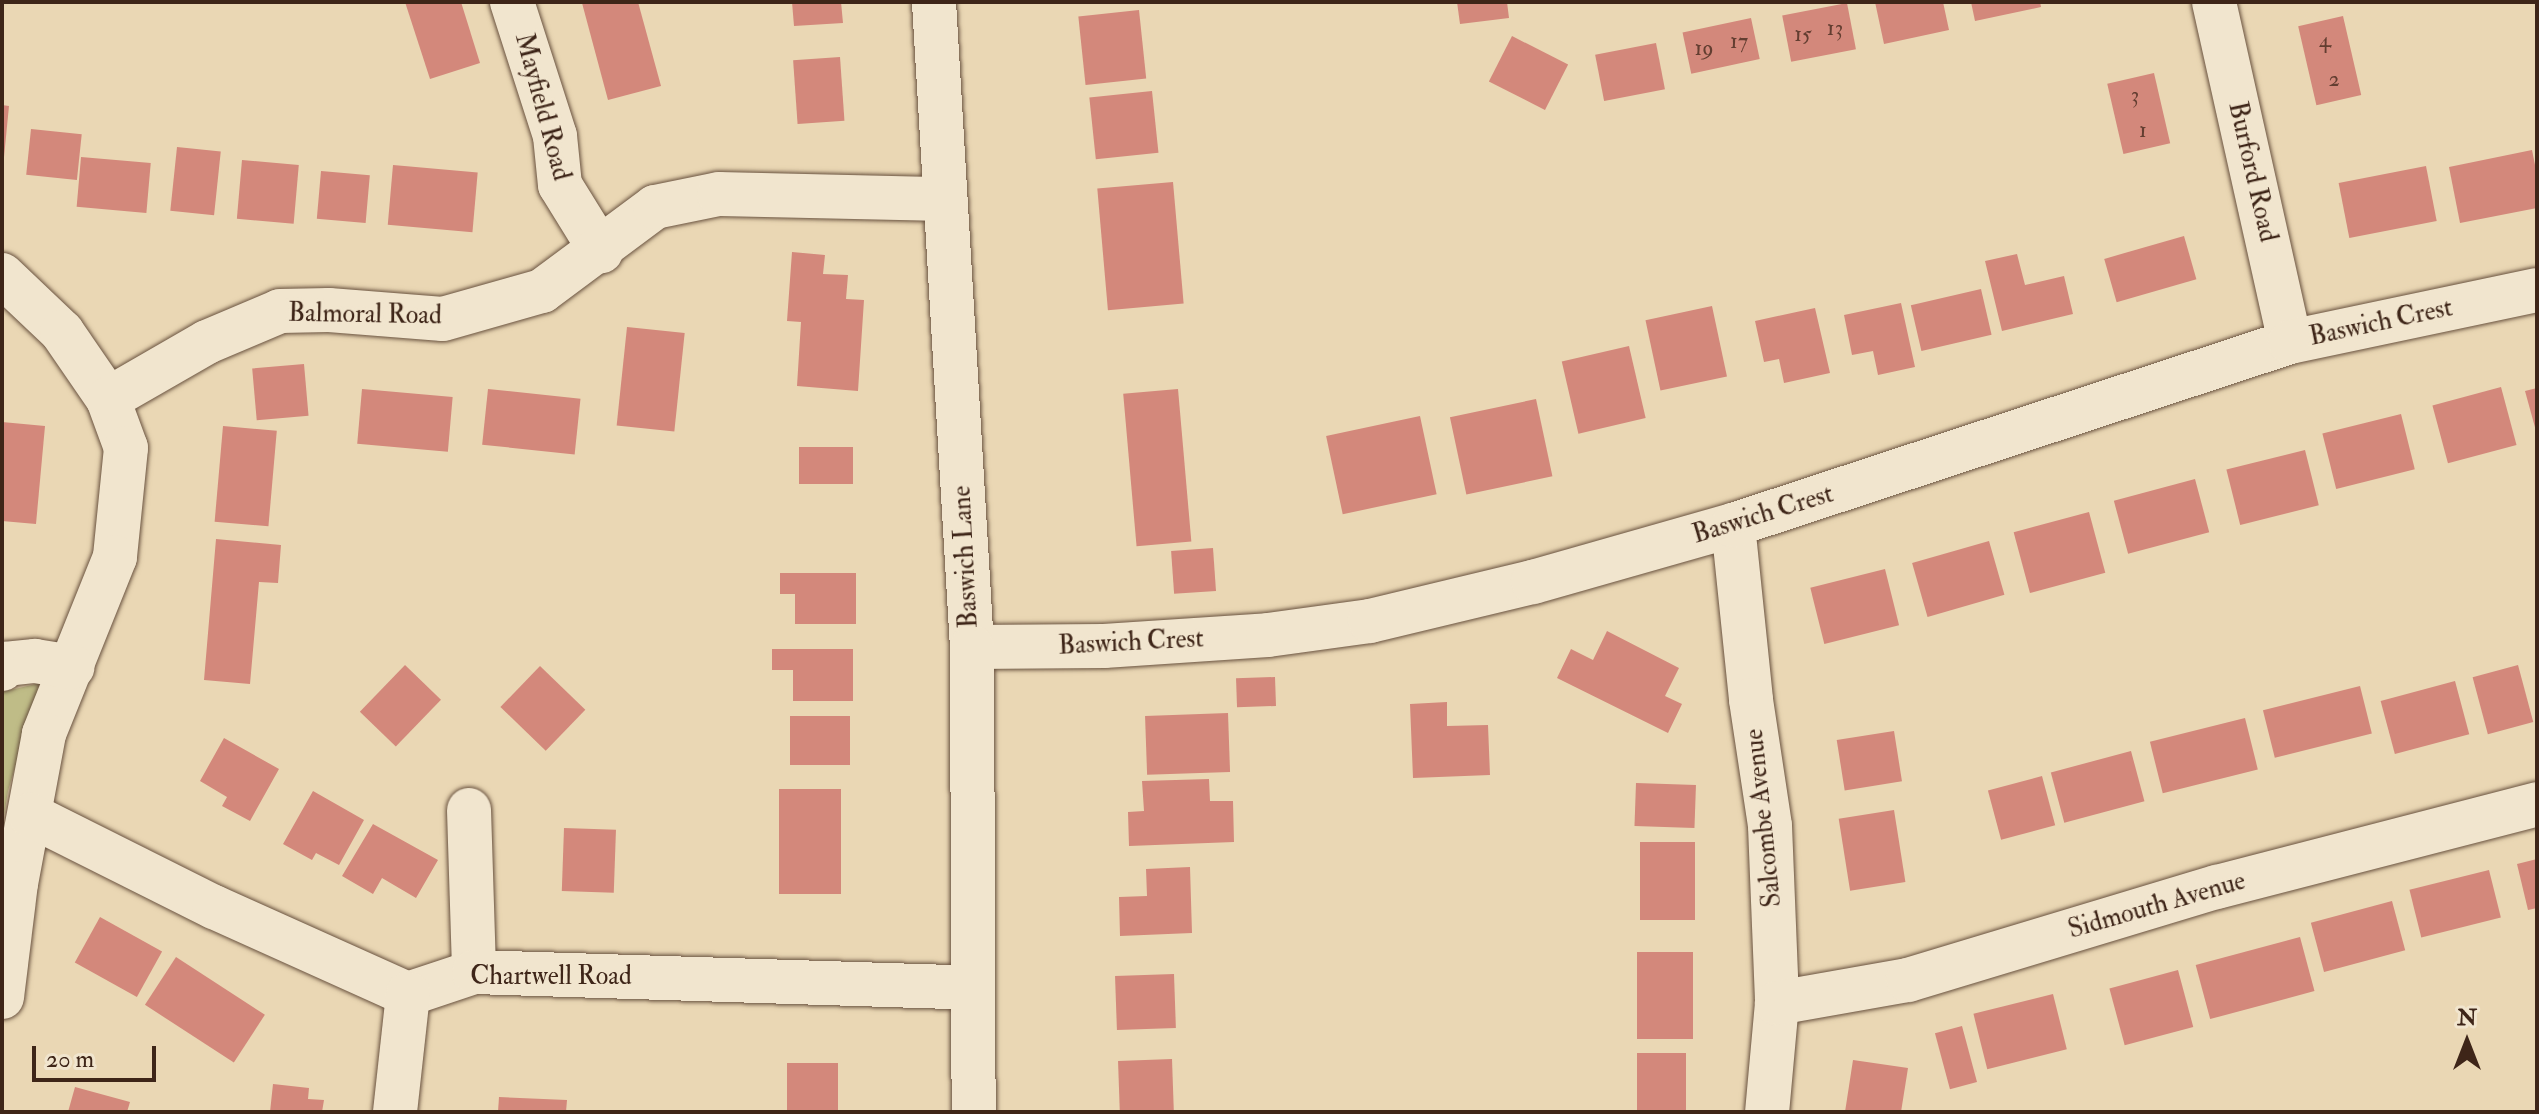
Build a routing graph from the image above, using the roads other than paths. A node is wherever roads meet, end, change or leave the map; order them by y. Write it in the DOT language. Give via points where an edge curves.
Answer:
graph roads {
  1 [pos="512,2"];
  2 [pos="934,2"];
  3 [pos="2214,2"];
  4 [pos="945,199"];
  5 [pos="601,251"];
  6 [pos="2,275"];
  7 [pos="2537,290"];
  8 [pos="2290,342"];
  9 [pos="108,399"];
  10 [pos="1733,525"];
  11 [pos="972,647"];
  12 [pos="73,667"];
  13 [pos="2,669"];
  14 [pos="2537,804"];
  15 [pos="469,810"];
  16 [pos="30,815"];
  17 [pos="474,972"];
  18 [pos="972,988"];
  19 [pos="408,994"];
  20 [pos="2,997"];
  21 [pos="1777,1003"];
  22 [pos="395,1112"];
  23 [pos="974,1112"];
  24 [pos="1767,1112"];
  1 -- 5 [label="street, Mayfield Road" via="555,136 560,185"];
  2 -- 4 [label="street, Baswich Lane"];
  3 -- 8 [label="street, Burford Road"];
  4 -- 5 [label="street, Balmoral Road" via="719,194 655,207"];
  4 -- 11 [label="street, Baswich Lane"];
  5 -- 9 [label="street, Balmoral Road" via="542,291 443,319 280,311 207,342"];
  6 -- 9 [label="street" via="62,332"];
  7 -- 8 [label="street, Baswich Crest"];
  8 -- 10 [label="street, Baswich Crest"];
  9 -- 12 [label="street" via="126,448 115,557"];
  10 -- 11 [label="street, Baswich Crest" via="1370,621 1268,635 1104,646"];
  10 -- 21 [label="street, Salcombe Avenue" via="1770,826"];
  11 -- 18 [label="street, Baswich Lane"];
  12 -- 13 [label="street" via="35,661 5,664"];
  12 -- 16 [label="street" via="44,734"];
  14 -- 21 [label="street, Sidmouth Avenue" via="2217,887 1908,980"];
  15 -- 17 [label="street"];
  16 -- 19 [label="street" via="214,907"];
  16 -- 20 [label="street"];
  17 -- 18 [label="street, Chartwell Road"];
  17 -- 19 [label="street, Chartwell Road"];
  18 -- 23 [label="street, Baswich Lane"];
  19 -- 22 [label="street"];
  21 -- 24 [label="street, Salcombe Avenue"];
}
